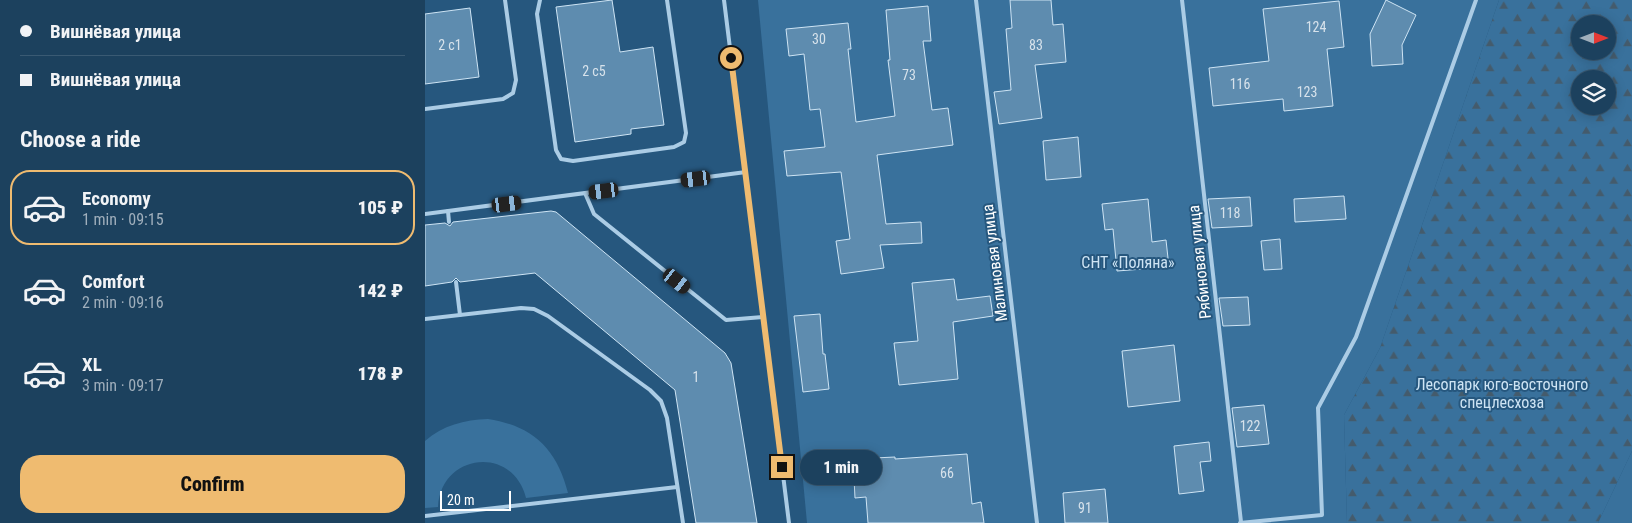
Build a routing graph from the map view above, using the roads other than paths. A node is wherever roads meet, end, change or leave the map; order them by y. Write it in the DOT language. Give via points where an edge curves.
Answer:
graph roads {
  1 [pos="505,0"];
  2 [pos="541,0"];
  3 [pos="667,0"];
  4 [pos="724,0"];
  5 [pos="976,0"];
  6 [pos="1182,0"];
  7 [pos="1476,0"];
  8 [pos="425,109"];
  9 [pos="745,172"];
  10 [pos="585,193"];
  11 [pos="448,211"];
  12 [pos="425,214"];
  13 [pos="449,222"];
  14 [pos="456,282"];
  15 [pos="460,315"];
  16 [pos="763,317"];
  17 [pos="425,319"];
  18 [pos="677,487"];
  19 [pos="425,516"];
  20 [pos="1240,522"];
  21 [pos="683,523"];
  22 [pos="789,523"];
  23 [pos="1037,523"];
  1 -- 8 [label="lane" via="516,80 513,93 503,99"];
  2 -- 3 [label="lane" via="537,14 556,150 561,160 573,161 674,147 684,142 686,132"];
  4 -- 9 [label="lane"];
  5 -- 23 [label="lane, Малиновая улица"];
  6 -- 20 [label="lane, Рябиновая улица"];
  7 -- 20 [label="lane" via="1356,337 1318,408 1322,515"];
  9 -- 10 [label="lane"];
  9 -- 16 [label="lane"];
  10 -- 11 [label="lane"];
  10 -- 16 [label="lane" via="594,214 726,320"];
  11 -- 12 [label="lane"];
  11 -- 13 [label="lane"];
  14 -- 15 [label="lane"];
  15 -- 17 [label="lane"];
  15 -- 18 [label="lane" via="534,309 650,390 661,401 667,418"];
  16 -- 22 [label="lane"];
  18 -- 19 [label="lane"];
  18 -- 21 [label="lane"];
}
